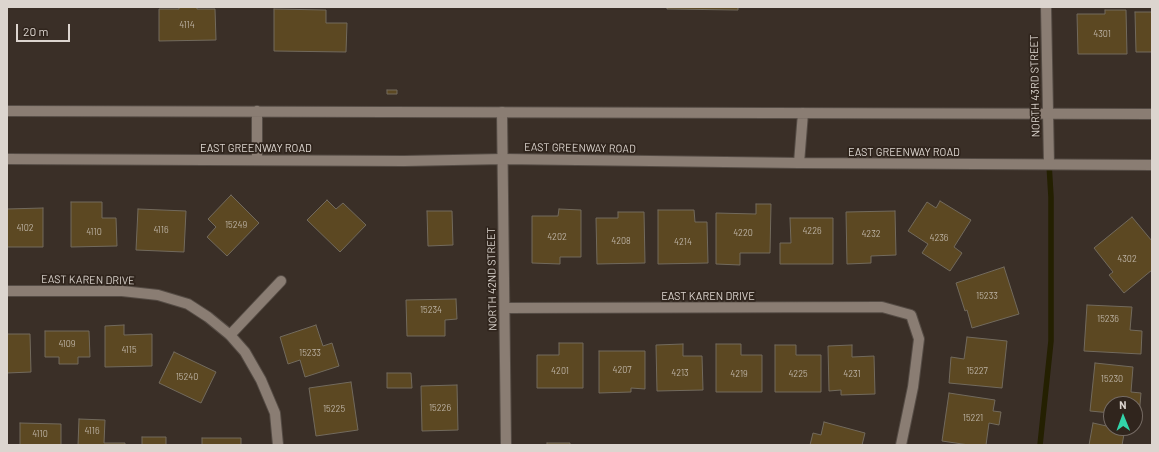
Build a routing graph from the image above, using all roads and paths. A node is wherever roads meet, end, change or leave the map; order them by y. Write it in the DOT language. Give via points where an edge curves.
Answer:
graph roads {
  1 [pos="1046,7"];
  2 [pos="7,111"];
  3 [pos="257,111"];
  4 [pos="502,112"];
  5 [pos="803,113"];
  6 [pos="1048,113"];
  7 [pos="1152,114"];
  8 [pos="7,158"];
  9 [pos="503,159"];
  10 [pos="257,160"];
  11 [pos="799,163"];
  12 [pos="1049,164"];
  13 [pos="1152,165"];
  14 [pos="281,281"];
  15 [pos="7,291"];
  16 [pos="504,308"];
  17 [pos="230,335"];
  18 [pos="278,445"];
  19 [pos="506,445"];
  20 [pos="901,445"];
  1 -- 6 [label="main road, NORTH 43RD STREET"];
  2 -- 3 [label="main road"];
  3 -- 4 [label="main road"];
  3 -- 10 [label="main road"];
  4 -- 5 [label="main road"];
  4 -- 9 [label="main road, NORTH 42ND STREET"];
  5 -- 6 [label="main road"];
  5 -- 11 [label="main road"];
  6 -- 7 [label="main road"];
  6 -- 12 [label="main road, NORTH 43RD STREET"];
  8 -- 10 [label="main road, EAST GREENWAY ROAD"];
  9 -- 10 [label="main road, EAST GREENWAY ROAD"];
  9 -- 11 [label="main road, EAST GREENWAY ROAD"];
  9 -- 16 [label="main road, NORTH 42ND STREET"];
  11 -- 12 [label="main road, EAST GREENWAY ROAD"];
  12 -- 13 [label="main road, EAST GREENWAY ROAD"];
  14 -- 17 [label="main road"];
  15 -- 17 [label="main road, EAST KAREN DRIVE" via="122,291 158,295 188,304"];
  16 -- 19 [label="main road, NORTH 42ND STREET"];
  16 -- 20 [label="main road, EAST KAREN DRIVE" via="882,307 911,315 918,339 913,387"];
  17 -- 18 [label="main road, EAST KAREN DRIVE" via="245,352 264,386 275,413"];
}
